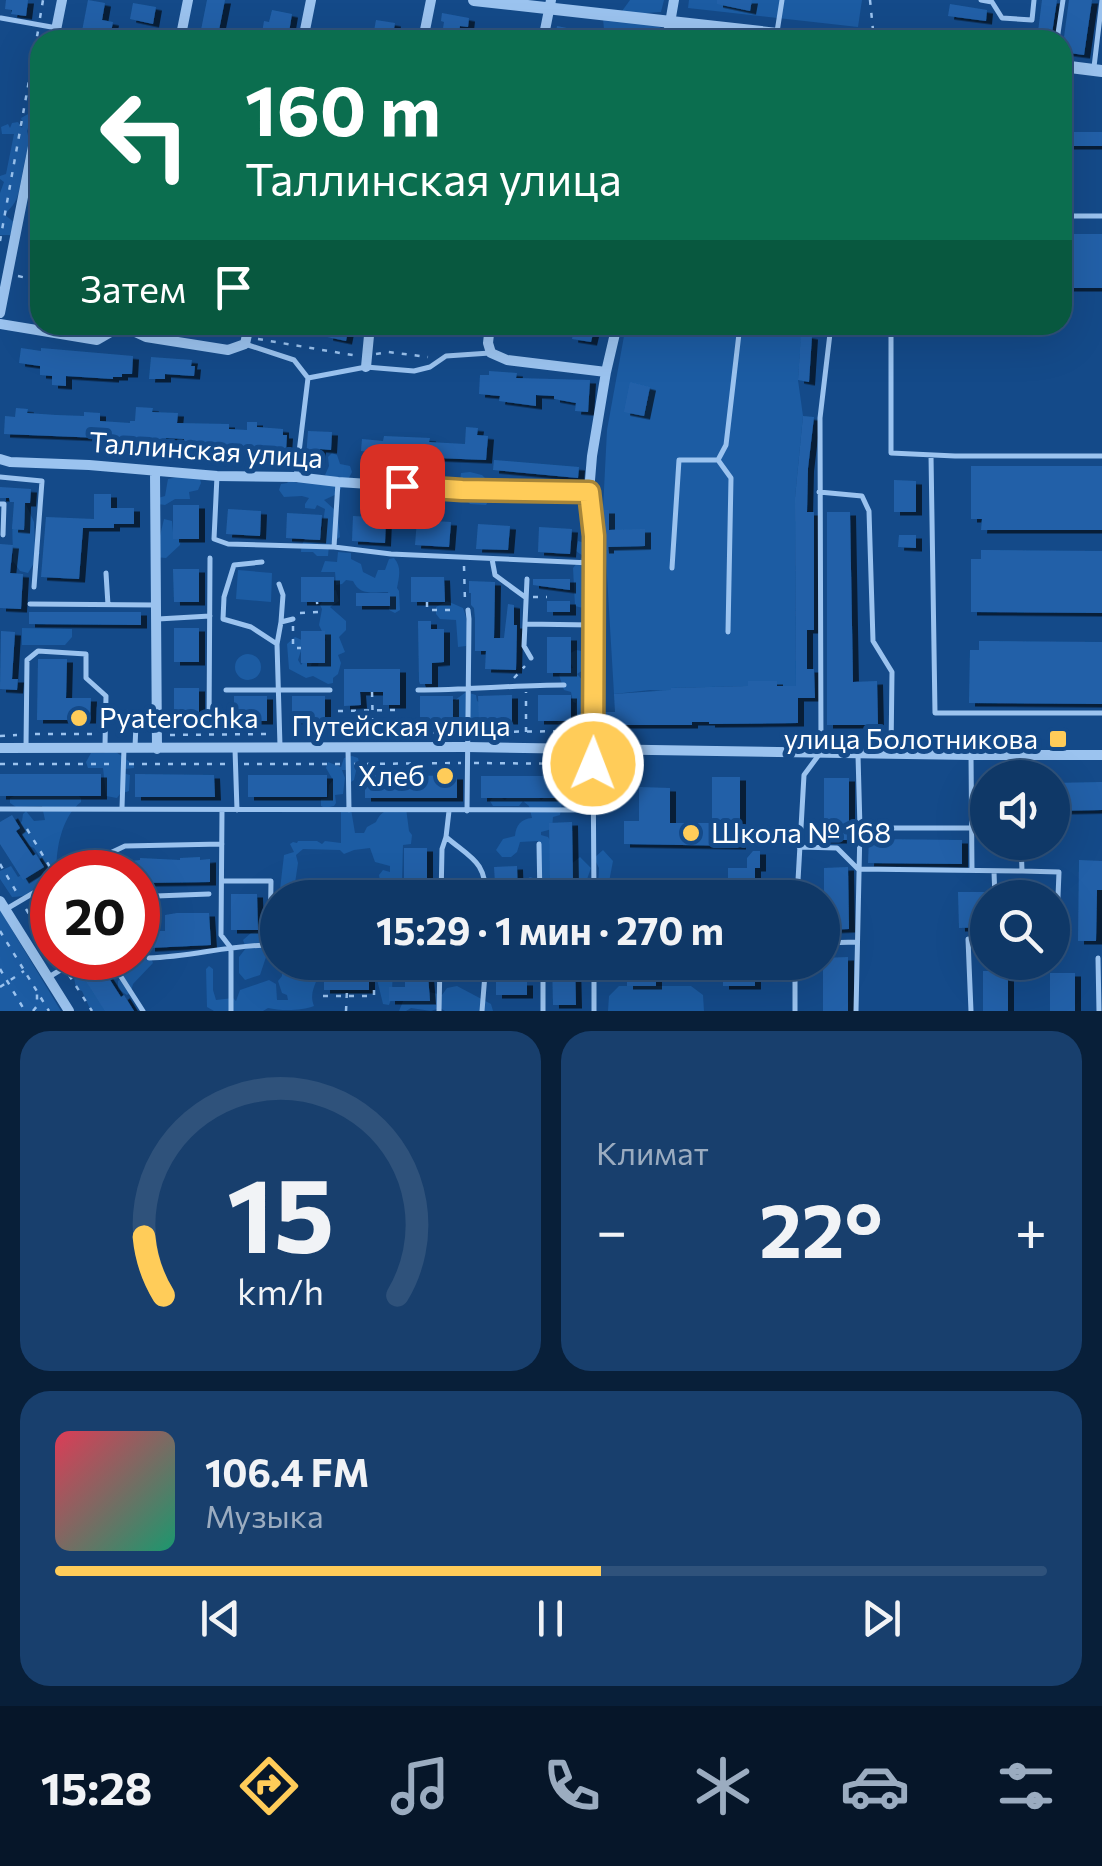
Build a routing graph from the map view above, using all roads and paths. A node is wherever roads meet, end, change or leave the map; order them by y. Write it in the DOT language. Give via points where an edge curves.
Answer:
graph roads {
  1 [pos="43,0"];
  2 [pos="62,0"];
  3 [pos="188,0"];
  4 [pos="311,0"];
  5 [pos="431,0"];
  6 [pos="474,0"];
  7 [pos="674,0"];
  8 [pos="782,0"];
  9 [pos="870,0"];
  10 [pos="981,0"];
  11 [pos="1034,0"];
  12 [pos="1063,0"];
  13 [pos="1102,0"];
  14 [pos="550,4"];
  15 [pos="2,18"];
  16 [pos="670,22"];
  17 [pos="39,24"];
  18 [pos="38,30"];
  19 [pos="49,30"];
  20 [pos="57,30"];
  21 [pos="182,30"];
  22 [pos="304,30"];
  23 [pos="426,30"];
  24 [pos="546,30"];
  25 [pos="669,30"];
  26 [pos="727,30"];
  27 [pos="777,30"];
  28 [pos="873,30"];
  29 [pos="1058,30"];
  30 [pos="1072,67"];
  31 [pos="1098,70"];
  32 [pos="30,74"];
  33 [pos="30,156"];
  34 [pos="1072,216"];
  35 [pos="1102,216"];
  36 [pos="0,241"];
  37 [pos="4,275"];
  38 [pos="30,279"];
  39 [pos="0,313"];
  40 [pos="0,324"];
  41 [pos="30,329"];
  42 [pos="67,335"];
  43 [pos="107,335"];
  44 [pos="142,335"];
  45 [pos="247,335"];
  46 [pos="369,335"];
  47 [pos="489,335"];
  48 [pos="615,335"];
  49 [pos="739,335"];
  50 [pos="830,335"];
  51 [pos="890,335"];
  52 [pos="490,353"];
  53 [pos="446,356"];
  54 [pos="367,362"];
  55 [pos="606,372"];
  56 [pos="308,378"];
  57 [pos="931,455"];
  58 [pos="1102,456"];
  59 [pos="0,459"];
  60 [pos="718,460"];
  61 [pos="155,472"];
  62 [pos="216,476"];
  63 [pos="296,477"];
  64 [pos="0,478"];
  65 [pos="338,482"];
  66 [pos="434,488"];
  67 [pos="589,492"];
  68 [pos="819,492"];
  69 [pos="0,504"];
  70 [pos="432,506"];
  71 [pos="3,536"];
  72 [pos="334,548"];
  73 [pos="210,558"];
  74 [pos="464,558"];
  75 [pos="492,559"];
  76 [pos="262,562"];
  77 [pos="594,564"];
  78 [pos="672,568"];
  79 [pos="106,574"];
  80 [pos="528,579"];
  81 [pos="280,584"];
  82 [pos="34,587"];
  83 [pos="547,596"];
  84 [pos="526,597"];
  85 [pos="318,602"];
  86 [pos="427,602"];
  87 [pos="30,604"];
  88 [pos="108,604"];
  89 [pos="158,605"];
  90 [pos="468,610"];
  91 [pos="210,616"];
  92 [pos="158,619"];
  93 [pos="293,619"];
  94 [pos="281,622"];
  95 [pos="525,624"];
  96 [pos="594,626"];
  97 [pos="728,632"];
  98 [pos="277,644"];
  99 [pos="301,648"];
  100 [pos="531,658"];
  101 [pos="507,685"];
  102 [pos="526,685"];
  103 [pos="564,685"];
  104 [pos="469,689"];
  105 [pos="226,690"];
  106 [pos="279,690"];
  107 [pos="330,690"];
  108 [pos="418,690"];
  109 [pos="372,692"];
  110 [pos="396,710"];
  111 [pos="338,711"];
  112 [pos="372,711"];
  113 [pos="128,712"];
  114 [pos="1102,713"];
  115 [pos="209,727"];
  116 [pos="526,732"];
  117 [pos="372,733"];
  118 [pos="26,734"];
  119 [pos="106,734"];
  120 [pos="280,734"];
  121 [pos="338,734"];
  122 [pos="0,736"];
  123 [pos="158,736"];
  124 [pos="467,746"];
  125 [pos="0,748"];
  126 [pos="26,748"];
  127 [pos="106,748"];
  128 [pos="129,748"];
  129 [pos="157,748"];
  130 [pos="348,748"];
  131 [pos="235,749"];
  132 [pos="280,749"];
  133 [pos="594,750"];
  134 [pos="821,752"];
  135 [pos="858,752"];
  136 [pos="891,754"];
  137 [pos="1102,754"];
  138 [pos="970,755"];
  139 [pos="1020,755"];
  140 [pos="970,760"];
  141 [pos="1020,760"];
  142 [pos="0,764"];
  143 [pos="123,764"];
  144 [pos="236,764"];
  145 [pos="348,764"];
  146 [pos="467,764"];
  147 [pos="593,764"];
  148 [pos="0,808"];
  149 [pos="122,808"];
  150 [pos="222,810"];
  151 [pos="237,810"];
  152 [pos="592,810"];
  153 [pos="349,811"];
  154 [pos="449,811"];
  155 [pos="467,811"];
  156 [pos="860,828"];
  157 [pos="970,828"];
  158 [pos="27,829"];
  159 [pos="446,837"];
  160 [pos="222,844"];
  161 [pos="539,844"];
  162 [pos="799,847"];
  163 [pos="40,850"];
  164 [pos="117,850"];
  165 [pos="972,860"];
  166 [pos="1022,860"];
  167 [pos="858,869"];
  168 [pos="972,870"];
  169 [pos="1022,871"];
  170 [pos="994,872"];
  171 [pos="441,880"];
  172 [pos="486,880"];
  173 [pos="540,880"];
  174 [pos="594,880"];
  175 [pos="798,880"];
  176 [pos="994,880"];
  177 [pos="1058,880"];
  178 [pos="222,881"];
  179 [pos="30,892"];
  180 [pos="209,894"];
  181 [pos="160,896"];
  182 [pos="2,905"];
  183 [pos="0,931"];
  184 [pos="2,938"];
  185 [pos="970,938"];
  186 [pos="840,942"];
  187 [pos="857,942"];
  188 [pos="231,948"];
  189 [pos="30,949"];
  190 [pos="160,957"];
  191 [pos="1098,958"];
  192 [pos="0,969"];
  193 [pos="24,971"];
  194 [pos="50,980"];
  195 [pos="72,980"];
  196 [pos="123,980"];
  197 [pos="374,980"];
  198 [pos="440,980"];
  199 [pos="485,980"];
  200 [pos="543,980"];
  201 [pos="594,980"];
  202 [pos="796,980"];
  203 [pos="8,982"];
  204 [pos="0,987"];
  205 [pos="347,990"];
  206 [pos="37,991"];
  207 [pos="322,996"];
  208 [pos="347,996"];
  209 [pos="25,1011"];
  210 [pos="33,1011"];
  211 [pos="49,1011"];
  212 [pos="70,1011"];
  213 [pos="92,1011"];
  214 [pos="142,1011"];
  215 [pos="231,1011"];
  216 [pos="346,1011"];
  217 [pos="439,1011"];
  218 [pos="482,1011"];
  219 [pos="543,1011"];
  220 [pos="594,1011"];
  221 [pos="795,1011"];
  222 [pos="856,1011"];
  223 [pos="971,1011"];
  224 [pos="1099,1011"];
  1 -- 17 [label="path"];
  2 -- 20 [label="street"];
  3 -- 21 [label="street"];
  4 -- 22 [label="street"];
  5 -- 23 [label="street"];
  6 -- 14 [label="street"];
  7 -- 16 [label="street"];
  8 -- 27 [label="lane"];
  9 -- 28 [label="path"];
  10 -- 11 [label="lane" via="992,2 1002,18 1032,20"];
  12 -- 29 [label="lane"];
  13 -- 31 [label="lane"];
  14 -- 16 [label="street"];
  14 -- 24 [label="street"];
  15 -- 17 [label="lane"];
  16 -- 25 [label="street"];
  16 -- 26 [label="street"];
  17 -- 18 [label="path"];
  17 -- 19 [label="lane"];
  30 -- 31 [label="street"];
  32 -- 36 [label="path"];
  33 -- 37 [label="street"];
  34 -- 35 [label="lane"];
  37 -- 38 [label="path"];
  37 -- 39 [label="street"];
  40 -- 41 [label="street"];
  42 -- 43 [label="street"];
  44 -- 45 [label="street" via="228,350"];
  45 -- 54 [label="path"];
  45 -- 56 [label="lane" via="294,360"];
  46 -- 54 [label="street"];
  47 -- 52 [label="street"];
  48 -- 55 [label="street"];
  49 -- 60 [label="lane" via="726,445"];
  50 -- 68 [label="lane"];
  51 -- 57 [label="lane" via="892,453"];
  52 -- 53 [label="lane"];
  52 -- 55 [label="street"];
  53 -- 54 [label="path" via="388,352"];
  53 -- 54 [label="lane" via="414,371"];
  54 -- 56 [label="lane"];
  55 -- 67 [label="street"];
  56 -- 63 [label="lane"];
  57 -- 58 [label="lane"];
  57 -- 114 [label="lane" via="935,713"];
  59 -- 61 [label="street, Таллинская улица"];
  60 -- 78 [label="lane" via="680,460"];
  60 -- 97 [label="lane" via="731,478"];
  61 -- 62 [label="street, Таллинская улица"];
  61 -- 89 [label="street"];
  62 -- 63 [label="street, Таллинская улица"];
  62 -- 72 [label="lane" via="214,539"];
  63 -- 65 [label="street, Таллинская улица"];
  64 -- 82 [label="lane" via="42,482"];
  65 -- 66 [label="street, Таллинская улица"];
  65 -- 72 [label="lane"];
  66 -- 67 [label="street, Таллинская улица"];
  66 -- 70 [label="lane"];
  67 -- 77 [label="street"];
  68 -- 134 [label="lane"];
  68 -- 136 [label="lane" via="862,496 869,510 873,642 892,672"];
  69 -- 71 [label="lane"];
  72 -- 74 [label="lane"];
  73 -- 91 [label="lane"];
  74 -- 75 [label="lane"];
  74 -- 90 [label="path"];
  75 -- 77 [label="lane"];
  75 -- 84 [label="lane" via="494,575"];
  76 -- 98 [label="lane" via="234,565 223,619"];
  77 -- 96 [label="street"];
  79 -- 88 [label="lane"];
  80 -- 84 [label="lane"];
  81 -- 94 [label="lane"];
  83 -- 84 [label="path"];
  84 -- 95 [label="lane"];
  85 -- 93 [label="path" via="318,612 295,613"];
  86 -- 90 [label="path" via="427,610"];
  87 -- 88 [label="lane"];
  88 -- 89 [label="lane"];
  89 -- 92 [label="street"];
  90 -- 104 [label="lane"];
  91 -- 92 [label="lane"];
  91 -- 115 [label="lane"];
  92 -- 123 [label="street"];
  93 -- 94 [label="lane"];
  93 -- 99 [label="path" via="293,648"];
  94 -- 98 [label="lane"];
  95 -- 96 [label="lane"];
  95 -- 100 [label="lane"];
  96 -- 133 [label="street"];
  98 -- 106 [label="lane"];
  100 -- 101 [label="path"];
  101 -- 102 [label="lane"];
  101 -- 104 [label="lane"];
  102 -- 103 [label="lane"];
  102 -- 116 [label="path"];
  104 -- 108 [label="lane"];
  104 -- 124 [label="lane"];
  105 -- 106 [label="lane"];
  106 -- 107 [label="lane"];
  106 -- 120 [label="lane"];
  109 -- 112 [label="path"];
  110 -- 112 [label="path"];
  111 -- 112 [label="path"];
  112 -- 117 [label="path"];
  113 -- 128 [label="lane" via="136,724"];
  118 -- 119 [label="path"];
  118 -- 119 [label="lane" via="27,660 38,652 86,654 86,678 106,696"];
  118 -- 122 [label="path"];
  118 -- 126 [label="lane"];
  119 -- 127 [label="lane"];
  120 -- 121 [label="path"];
  120 -- 123 [label="path"];
  120 -- 132 [label="lane"];
  123 -- 129 [label="street"];
  124 -- 130 [label="street, Путейская улица"];
  124 -- 133 [label="street, Путейская улица"];
  124 -- 146 [label="lane"];
  125 -- 126 [label="street, Путейская улица"];
  126 -- 127 [label="street, Путейская улица"];
  127 -- 128 [label="street, Путейская улица"];
  128 -- 129 [label="street, Путейская улица"];
  128 -- 143 [label="lane"];
  129 -- 131 [label="street, Путейская улица"];
  130 -- 132 [label="street, Путейская улица"];
  130 -- 145 [label="lane"];
  131 -- 132 [label="street, Путейская улица"];
  131 -- 144 [label="lane"];
  133 -- 134 [label="street, Путейская улица"];
  133 -- 147 [label="lane"];
  134 -- 135 [label="street, Путейская улица"];
  134 -- 162 [label="lane" via="804,775"];
  135 -- 136 [label="street, Путейская улица"];
  135 -- 156 [label="lane"];
  136 -- 138 [label="street, Путейская улица"];
  137 -- 139 [label="street, Путейская улица"];
  138 -- 139 [label="street, Путейская улица"];
  138 -- 140 [label="lane"];
  139 -- 141 [label="lane"];
  142 -- 143 [label="path"];
  143 -- 144 [label="path"];
  143 -- 149 [label="lane"];
  144 -- 145 [label="path"];
  144 -- 151 [label="lane"];
  145 -- 146 [label="path"];
  145 -- 153 [label="lane"];
  146 -- 147 [label="path"];
  146 -- 155 [label="lane"];
  147 -- 152 [label="lane"];
  148 -- 149 [label="lane"];
  149 -- 150 [label="lane"];
  150 -- 151 [label="lane"];
  150 -- 160 [label="lane"];
  151 -- 153 [label="lane"];
  152 -- 155 [label="lane"];
  152 -- 174 [label="lane"];
  153 -- 154 [label="lane"];
  154 -- 155 [label="lane"];
  154 -- 159 [label="lane"];
  156 -- 157 [label="lane"];
  156 -- 167 [label="lane"];
  158 -- 163 [label="path"];
  159 -- 171 [label="lane"];
  159 -- 172 [label="lane" via="478,864"];
  160 -- 164 [label="lane"];
  160 -- 178 [label="lane"];
  161 -- 173 [label="lane"];
  162 -- 167 [label="lane" via="837,848"];
  162 -- 175 [label="lane"];
  165 -- 168 [label="lane"];
  166 -- 169 [label="lane"];
  167 -- 168 [label="lane"];
  167 -- 187 [label="lane"];
  168 -- 170 [label="lane"];
  169 -- 170 [label="lane"];
  169 -- 177 [label="lane" via="1058,872"];
  170 -- 176 [label="lane"];
  178 -- 188 [label="lane" via="221,935"];
  178 -- 188 [label="lane" via="271,881 270,944"];
  179 -- 182 [label="lane"];
  180 -- 181 [label="lane"];
  182 -- 189 [label="street"];
  183 -- 184 [label="path"];
  184 -- 193 [label="path"];
  185 -- 223 [label="lane"];
  186 -- 187 [label="lane"];
  187 -- 222 [label="lane"];
  188 -- 190 [label="lane"];
  188 -- 215 [label="lane"];
  191 -- 224 [label="lane"];
  192 -- 203 [label="path"];
  193 -- 203 [label="path"];
  193 -- 206 [label="path"];
  194 -- 212 [label="street"];
  195 -- 213 [label="path"];
  196 -- 214 [label="lane"];
  197 -- 208 [label="path" via="374,996"];
  198 -- 217 [label="lane"];
  199 -- 218 [label="lane"];
  200 -- 219 [label="lane"];
  201 -- 220 [label="lane"];
  202 -- 221 [label="lane"];
  203 -- 204 [label="path"];
  203 -- 209 [label="path"];
  205 -- 208 [label="path"];
  206 -- 210 [label="path"];
  206 -- 211 [label="path"];
  207 -- 208 [label="path"];
  208 -- 216 [label="path"];
}
